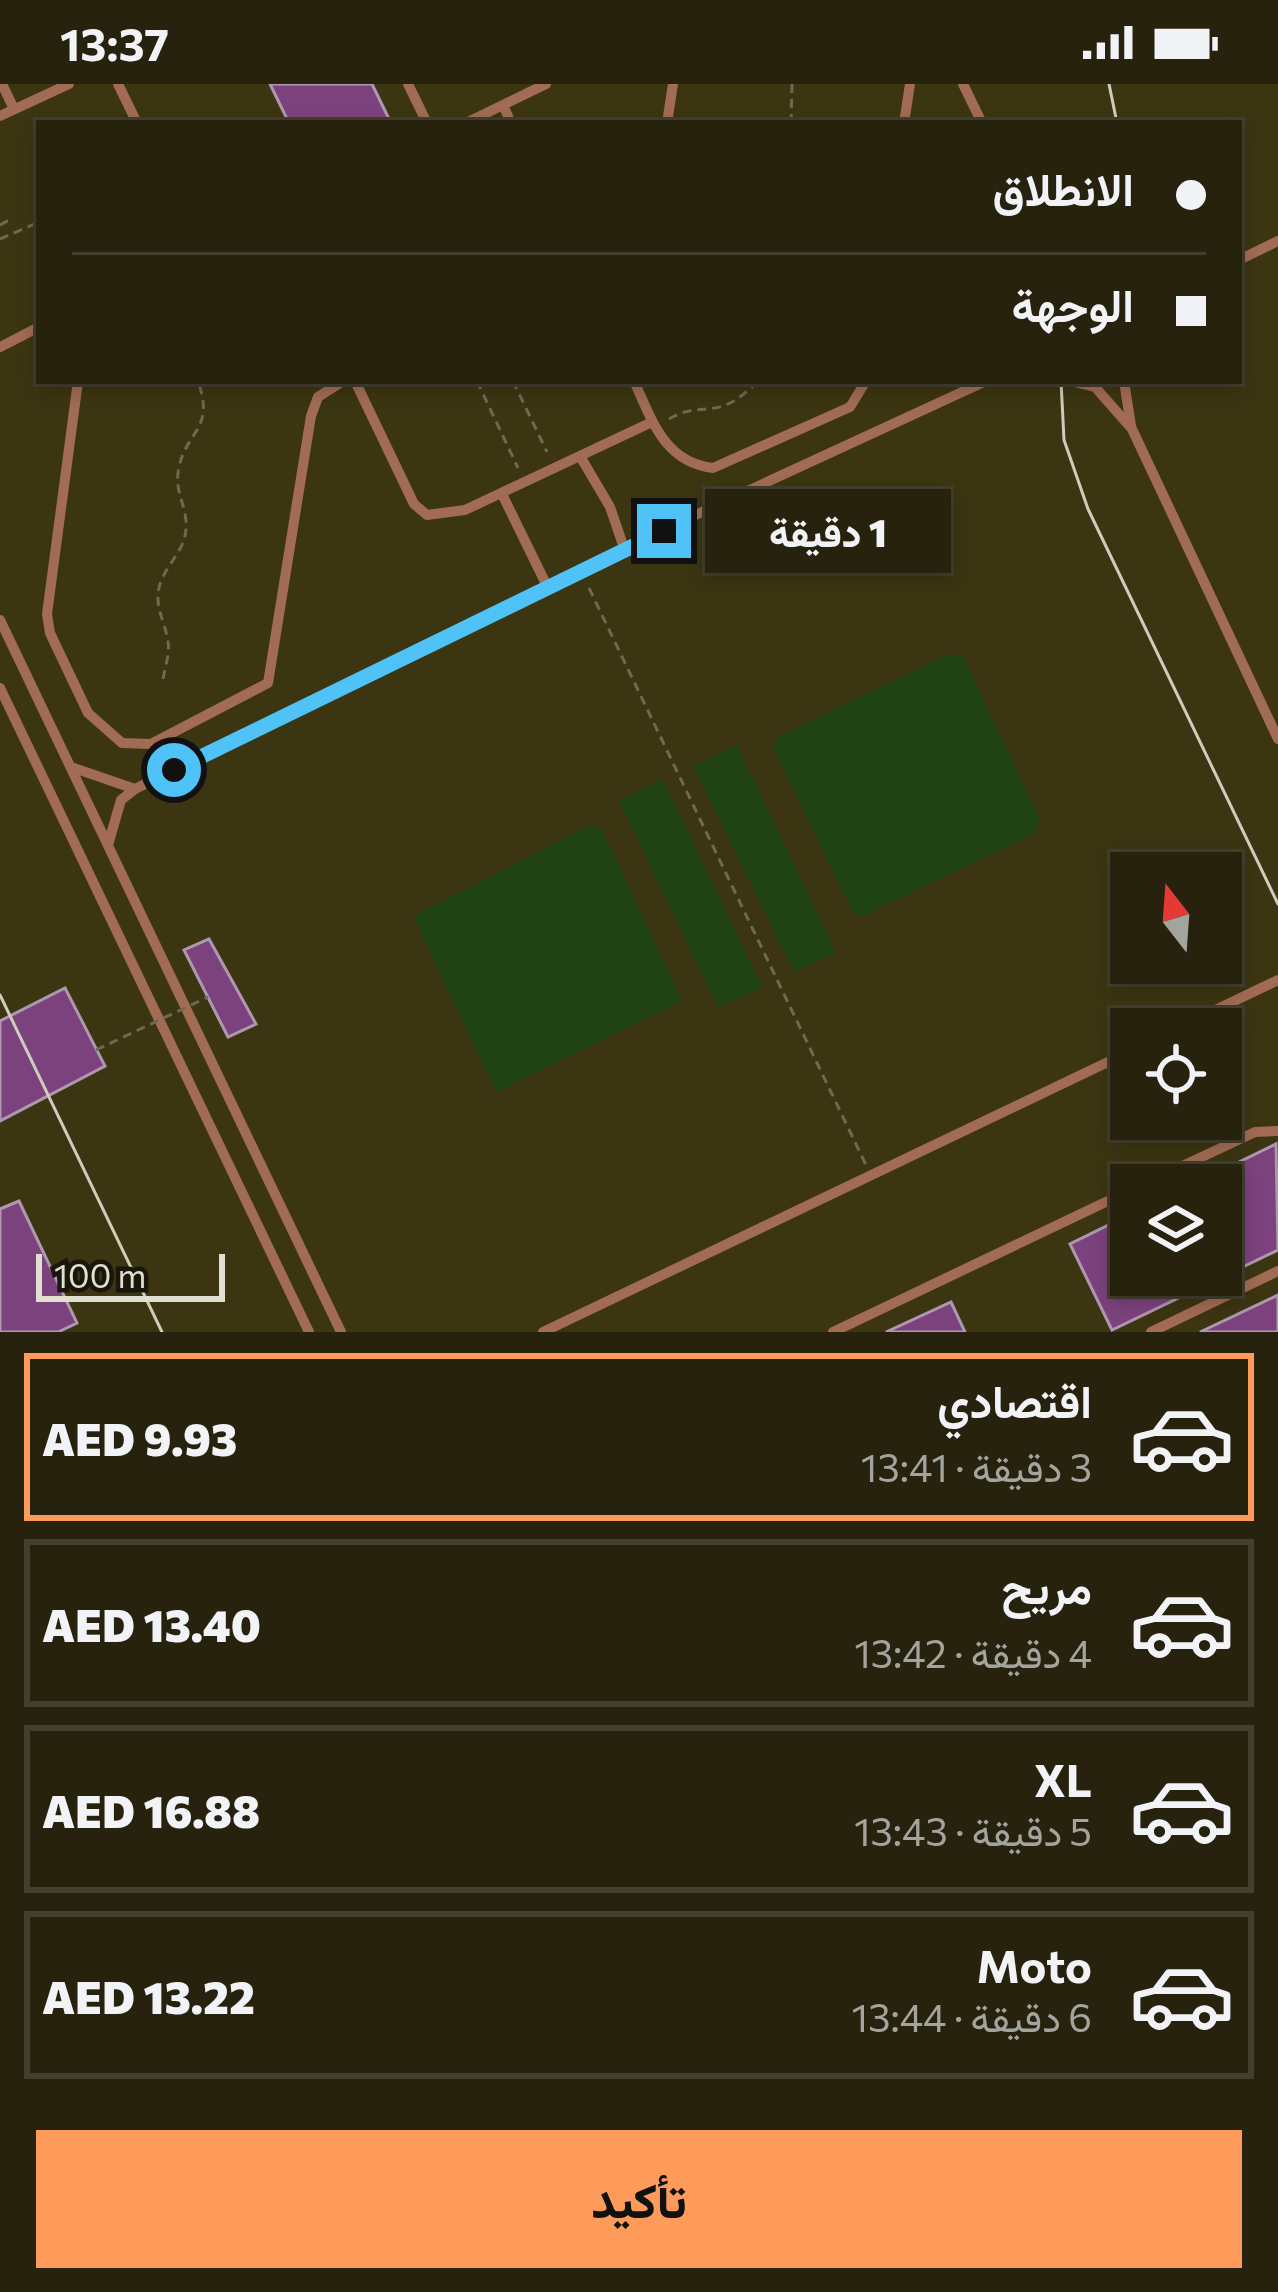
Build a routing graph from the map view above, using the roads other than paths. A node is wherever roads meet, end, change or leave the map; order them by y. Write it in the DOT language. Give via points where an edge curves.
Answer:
graph roads {
  1 [pos="2,84"];
  2 [pos="69,84"];
  3 [pos="118,84"];
  4 [pos="408,84"];
  5 [pos="546,84"];
  6 [pos="673,84"];
  7 [pos="910,84"];
  8 [pos="963,84"];
  9 [pos="503,105"];
  10 [pos="14,109"];
  11 [pos="0,116"];
  12 [pos="136,120"];
  13 [pos="426,120"];
  14 [pos="472,120"];
  15 [pos="510,120"];
  16 [pos="667,120"];
  17 [pos="904,120"];
  18 [pos="981,120"];
  19 [pos="1278,242"];
  20 [pos="1242,259"];
  21 [pos="36,329"];
  22 [pos="0,347"];
  23 [pos="78,384"];
  24 [pos="338,384"];
  25 [pos="357,384"];
  26 [pos="635,384"];
  27 [pos="864,384"];
  28 [pos="979,384"];
  29 [pos="1082,384"];
  30 [pos="1124,384"];
  31 [pos="652,422"];
  32 [pos="1132,429"];
  33 [pos="580,456"];
  34 [pos="502,494"];
  35 [pos="624,548"];
  36 [pos="548,588"];
  37 [pos="0,620"];
  38 [pos="0,688"];
  39 [pos="1278,739"];
  40 [pos="71,767"];
  41 [pos="135,789"];
  42 [pos="108,845"];
  43 [pos="1278,980"];
  44 [pos="1220,1008"];
  45 [pos="1110,1061"];
  46 [pos="1278,1130"];
  47 [pos="1187,1164"];
  48 [pos="1110,1200"];
  49 [pos="1278,1271"];
  50 [pos="309,1332"];
  51 [pos="341,1332"];
  52 [pos="543,1332"];
  53 [pos="833,1332"];
  54 [pos="1151,1332"];
  1 -- 10 [label="street"];
  2 -- 10 [label="street"];
  3 -- 12 [label="street"];
  4 -- 13 [label="street"];
  5 -- 9 [label="street"];
  6 -- 16 [label="street"];
  7 -- 17 [label="street"];
  8 -- 18 [label="street"];
  9 -- 14 [label="street"];
  9 -- 15 [label="street"];
  10 -- 11 [label="street"];
  19 -- 20 [label="street"];
  21 -- 22 [label="street"];
  23 -- 24 [label="street" via="50,634 98,727 122,743 151,744 268,683 311,416 318,397"];
  25 -- 34 [label="street" via="414,504 427,514 444,516"];
  26 -- 31 [label="street"];
  27 -- 31 [label="street" via="850,407 713,468 682,458"];
  28 -- 35 [label="street"];
  29 -- 32 [label="street" via="1095,387"];
  30 -- 32 [label="street"];
  31 -- 33 [label="street"];
  32 -- 39 [label="street"];
  33 -- 34 [label="street"];
  33 -- 35 [label="street"];
  34 -- 36 [label="street"];
  35 -- 36 [label="street"];
  36 -- 41 [label="street"];
  37 -- 40 [label="street"];
  38 -- 50 [label="street"];
  40 -- 41 [label="street"];
  40 -- 42 [label="street"];
  41 -- 42 [label="street" via="121,800"];
  42 -- 51 [label="street"];
  43 -- 44 [label="street"];
  45 -- 52 [label="street"];
  46 -- 47 [label="street" via="1255,1132"];
  48 -- 53 [label="street"];
  49 -- 54 [label="street"];
}
